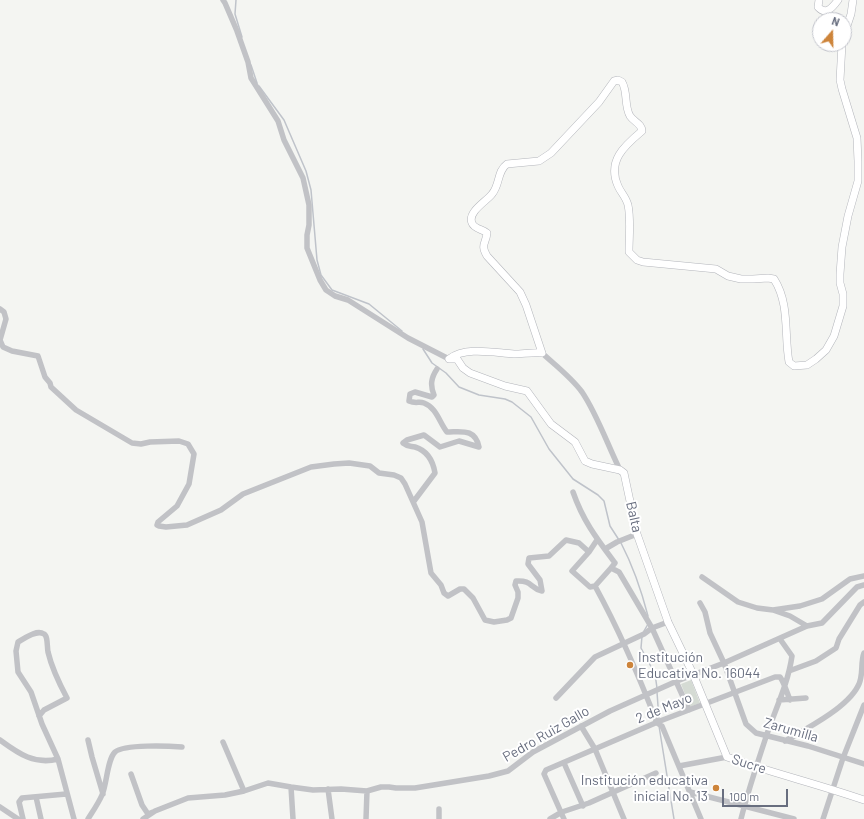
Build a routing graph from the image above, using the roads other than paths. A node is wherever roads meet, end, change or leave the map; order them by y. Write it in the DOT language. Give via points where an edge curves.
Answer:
graph roads {
  1 [pos="223,0"];
  2 [pos="819,0"];
  3 [pos="838,0"];
  4 [pos="853,0"];
  5 [pos="851,12"];
  6 [pos="842,52"];
  7 [pos="0,308"];
  8 [pos="542,353"];
  9 [pos="453,359"];
  10 [pos="437,369"];
  11 [pos="620,470"];
  12 [pos="573,492"];
  13 [pos="414,502"];
  14 [pos="637,534"];
  15 [pos="597,540"];
  16 [pos="605,549"];
  17 [pos="589,552"];
  18 [pos="611,568"];
  19 [pos="864,576"];
  20 [pos="702,577"];
  21 [pos="864,585"];
  22 [pos="595,586"];
  23 [pos="864,602"];
  24 [pos="700,603"];
  25 [pos="773,610"];
  26 [pos="668,622"];
  27 [pos="807,626"];
  28 [pos="652,628"];
  29 [pos="780,639"];
  30 [pos="624,643"];
  31 [pos="864,653"];
  32 [pos="724,663"];
  33 [pos="789,671"];
  34 [pos="693,674"];
  35 [pos="677,681"];
  36 [pos="784,687"];
  37 [pos="861,687"];
  38 [pos="736,693"];
  39 [pos="647,695"];
  40 [pos="556,698"];
  41 [pos="806,698"];
  42 [pos="779,700"];
  43 [pos="790,700"];
  44 [pos="704,704"];
  45 [pos="864,705"];
  46 [pos="689,710"];
  47 [pos="39,716"];
  48 [pos="658,723"];
  49 [pos="581,726"];
  50 [pos="766,736"];
  51 [pos="0,740"];
  52 [pos="88,740"];
  53 [pos="785,741"];
  54 [pos="223,742"];
  55 [pos="182,747"];
  56 [pos="595,749"];
  57 [pos="727,757"];
  58 [pos="843,758"];
  59 [pos="58,759"];
  60 [pos="564,763"];
  61 [pos="864,764"];
  62 [pos="679,766"];
  63 [pos="757,768"];
  64 [pos="656,773"];
  65 [pos="131,774"];
  66 [pos="291,787"];
  67 [pos="328,789"];
  68 [pos="833,789"];
  69 [pos="244,791"];
  70 [pos="366,791"];
  71 [pos="612,792"];
  72 [pos="690,792"];
  73 [pos="66,794"];
  74 [pos="103,794"];
  75 [pos="36,797"];
  76 [pos="864,800"];
  77 [pos="583,806"];
  78 [pos="744,806"];
  79 [pos="0,807"];
  80 [pos="439,809"];
  81 [pos="155,811"];
  82 [pos="562,812"];
  83 [pos="18,819"];
  84 [pos="23,819"];
  85 [pos="41,819"];
  86 [pos="74,819"];
  87 [pos="88,819"];
  88 [pos="143,819"];
  89 [pos="293,819"];
  90 [pos="332,819"];
  91 [pos="366,819"];
  92 [pos="439,819"];
  93 [pos="550,819"];
  94 [pos="564,819"];
  95 [pos="624,819"];
  96 [pos="701,819"];
  97 [pos="741,819"];
  98 [pos="794,819"];
  99 [pos="823,819"];
  1 -- 9 [label="street" via="237,31 251,78 278,121 284,140 303,178 309,205 307,248 326,290 348,300 426,348"];
  2 -- 3 [label="street" via="818,7 824,12 830,10"];
  4 -- 5 [label="street"];
  6 -- 8 [label="street" via="840,80 857,138 858,181 842,248 840,283 843,306 834,336 826,350 807,365 794,366 789,362 785,314 774,280 741,279 728,276 716,269 643,262 632,256 629,252 628,207 626,197 614,176 615,163 625,145 642,129 630,116 624,85 618,80 614,81 599,102 551,153 539,162 504,166 492,195 477,207 471,218 475,227 487,233 483,246 486,256 520,292"];
  7 -- 13 [label="street" via="6,319 0,340 3,347 38,356 51,387 76,410 135,444 167,441 188,444 194,454 189,484 177,506 158,522 159,526 187,525 221,510 243,494 311,467 334,464 370,466 379,473 401,478"];
  8 -- 9 [label="street" via="479,351 458,354"];
  8 -- 11 [label="street" via="582,392"];
  9 -- 11 [label="street" via="470,373 528,391 551,424 575,442 585,460"];
  10 -- 13 [label="street" via="431,384 434,395 432,397 415,392 410,394 409,401 423,403 431,408 438,414 447,432 471,433 479,447 459,441 440,447 424,435 407,440 403,444 425,452 434,463 435,474"];
  11 -- 14 [label="street, Balta" via="624,473"];
  12 -- 15 [label="street" via="579,509"];
  13 -- 17 [label="street" via="422,522 434,578 446,595 464,589 473,598 487,621 511,618 518,598 516,581 527,581 542,591 540,580 528,564 530,558 549,556 566,540 579,543"];
  14 -- 16 [label="street"];
  14 -- 26 [label="street, Balta"];
  15 -- 16 [label="street"];
  15 -- 17 [label="street"];
  16 -- 18 [label="street" via="615,563"];
  17 -- 22 [label="street" via="572,570 590,587"];
  18 -- 22 [label="street"];
  18 -- 28 [label="street" via="619,572"];
  19 -- 25 [label="street" via="850,579 822,599 800,606"];
  20 -- 25 [label="street" via="738,602"];
  21 -- 27 [label="street, Pedro Ruiz Gallo" via="857,587 822,623"];
  22 -- 30 [label="street"];
  23 -- 33 [label="street" via="860,604 836,648 816,661"];
  24 -- 32 [label="street, Zarumilla"];
  25 -- 27 [label="street"];
  26 -- 28 [label="street"];
  26 -- 34 [label="street, Balta"];
  27 -- 29 [label="street, Pedro Ruiz Gallo"];
  28 -- 30 [label="street"];
  28 -- 35 [label="street"];
  29 -- 32 [label="street, Pedro Ruiz Gallo"];
  29 -- 33 [label="street" via="792,656"];
  30 -- 39 [label="street"];
  30 -- 40 [label="street" via="595,657"];
  31 -- 37 [label="street"];
  32 -- 34 [label="street, Pedro Ruiz Gallo"];
  32 -- 38 [label="street, Zarumilla"];
  33 -- 36 [label="street"];
  34 -- 35 [label="street, Pedro Ruiz Gallo"];
  34 -- 44 [label="street, Balta"];
  35 -- 39 [label="street, Pedro Ruiz Gallo"];
  35 -- 46 [label="street"];
  36 -- 38 [label="street, 2 de Mayo" via="782,680 775,677"];
  36 -- 42 [label="street"];
  36 -- 43 [label="street"];
  37 -- 53 [label="street" via="826,717"];
  38 -- 44 [label="street, 2 de Mayo"];
  38 -- 50 [label="street, Zarumilla" via="746,724 756,733"];
  39 -- 48 [label="street"];
  39 -- 49 [label="street, Pedro Ruiz Gallo"];
  41 -- 43 [label="street"];
  42 -- 43 [label="street"];
  42 -- 50 [label="street"];
  44 -- 46 [label="street, 2 de Mayo"];
  44 -- 57 [label="street, Balta"];
  45 -- 58 [label="street"];
  46 -- 48 [label="street, 2 de Mayo"];
  47 -- 47 [label="street" via="44,710 67,698 55,676 46,636 43,633 19,641 16,651 18,672 31,692"];
  47 -- 59 [label="street"];
  48 -- 56 [label="street, 2 de Mayo"];
  48 -- 62 [label="street" via="662,726"];
  49 -- 56 [label="street"];
  49 -- 70 [label="street, Pedro Ruiz Gallo" via="533,752 508,771 426,787 381,787"];
  50 -- 53 [label="street, Zarumilla"];
  50 -- 63 [label="street"];
  51 -- 59 [label="street" via="29,758 48,762"];
  52 -- 74 [label="street"];
  53 -- 58 [label="street, Zarumilla"];
  54 -- 69 [label="street"];
  55 -- 74 [label="street" via="132,747 116,751 112,756"];
  56 -- 60 [label="street, 2 de Mayo"];
  56 -- 71 [label="street"];
  57 -- 62 [label="street, Sucre"];
  57 -- 63 [label="street, Sucre"];
  58 -- 61 [label="street, Zarumilla"];
  58 -- 68 [label="street"];
  59 -- 73 [label="street"];
  60 -- 77 [label="street"];
  60 -- 82 [label="street, 2 de Mayo" via="544,774"];
  62 -- 72 [label="street"];
  63 -- 68 [label="street, Sucre"];
  63 -- 78 [label="street"];
  64 -- 71 [label="street"];
  65 -- 81 [label="street" via="142,805 148,814"];
  66 -- 67 [label="street, Pedro Ruiz Gallo"];
  66 -- 69 [label="street, Pedro Ruiz Gallo" via="268,783"];
  66 -- 89 [label="street"];
  67 -- 70 [label="street, Pedro Ruiz Gallo"];
  67 -- 90 [label="street"];
  68 -- 76 [label="street, Sucre"];
  68 -- 99 [label="street"];
  69 -- 81 [label="street, Pedro Ruiz Gallo" via="188,798"];
  70 -- 91 [label="street"];
  71 -- 77 [label="street"];
  71 -- 95 [label="street"];
  72 -- 78 [label="street"];
  72 -- 96 [label="street"];
  73 -- 75 [label="street"];
  73 -- 86 [label="street"];
  74 -- 87 [label="street"];
  75 -- 84 [label="street" via="20,800"];
  75 -- 85 [label="street"];
  77 -- 82 [label="street"];
  78 -- 97 [label="street"];
  78 -- 98 [label="street"];
  79 -- 83 [label="street"];
  80 -- 92 [label="street"];
  81 -- 88 [label="street, Pedro Ruiz Gallo"];
  82 -- 93 [label="street"];
  82 -- 94 [label="street"];
}
